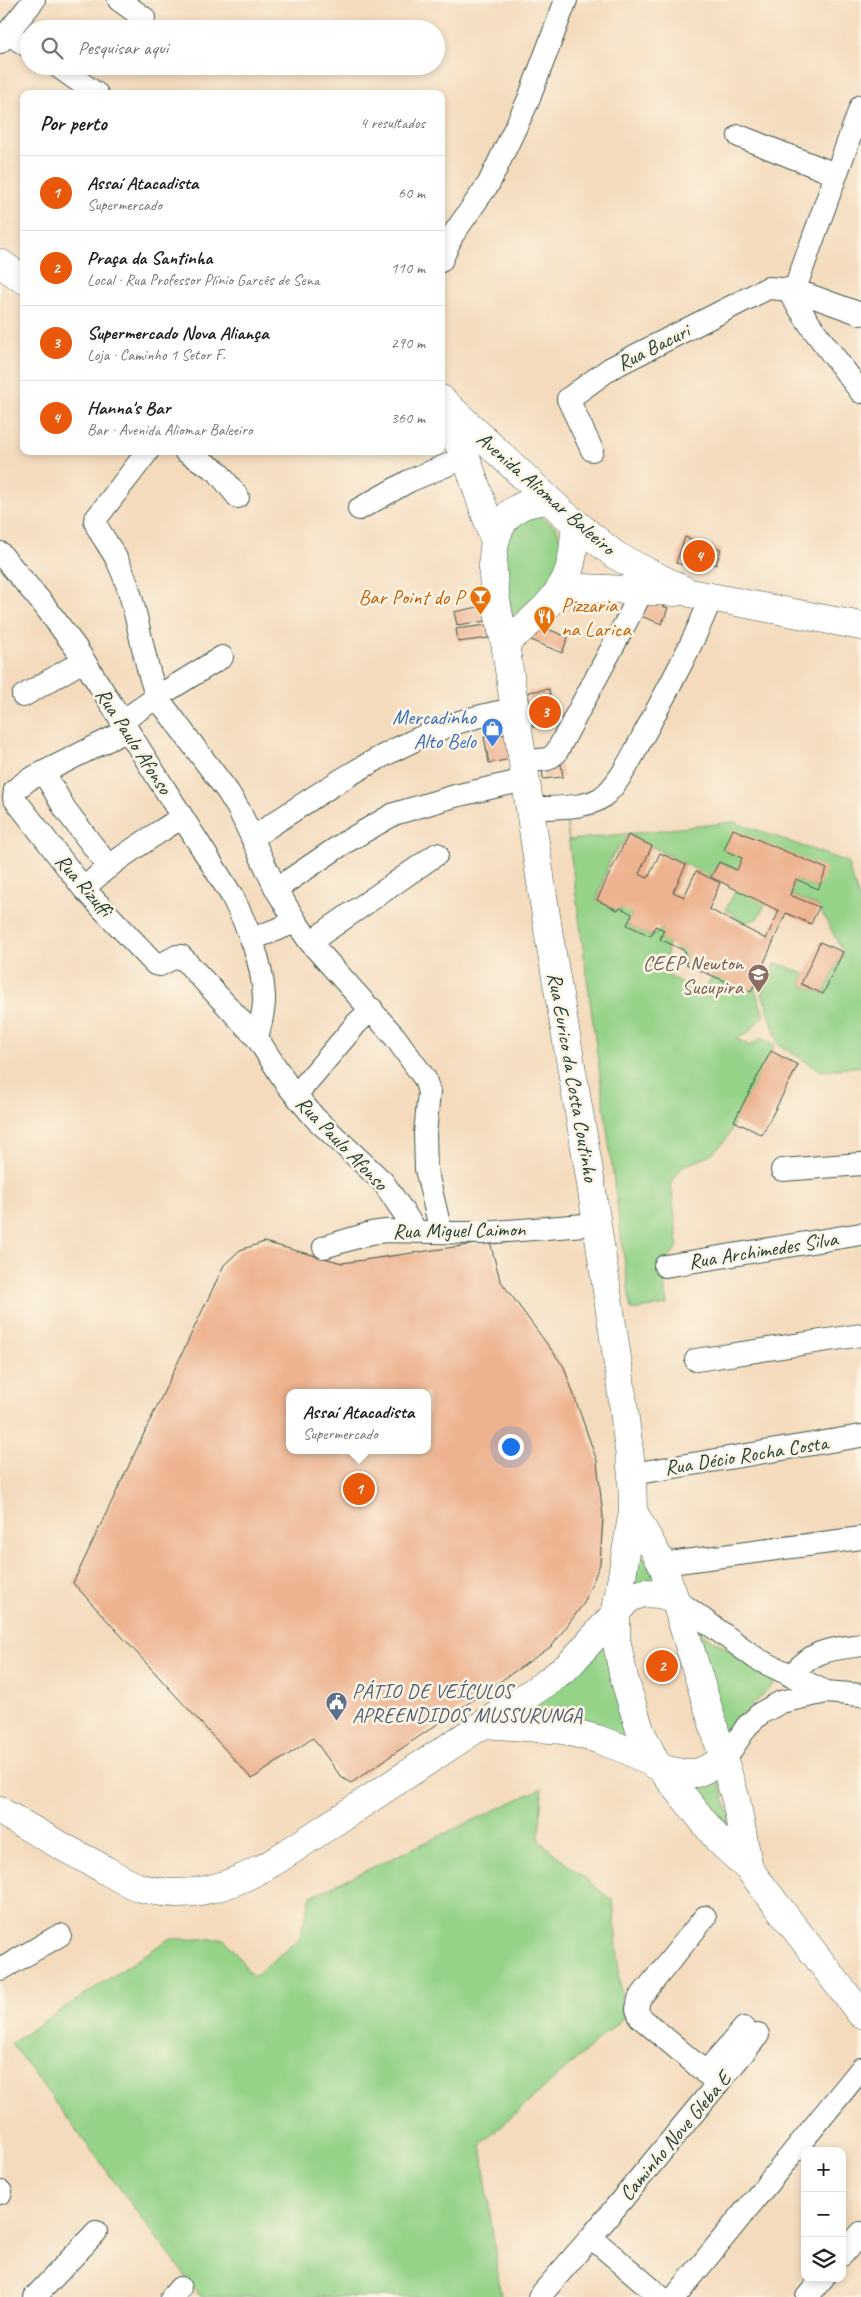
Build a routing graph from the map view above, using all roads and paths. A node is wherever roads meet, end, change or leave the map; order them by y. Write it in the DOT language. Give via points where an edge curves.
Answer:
graph roads {
  1 [pos="34,0"];
  2 [pos="119,0"];
  3 [pos="566,0"];
  4 [pos="144,18"];
  5 [pos="4,37"];
  6 [pos="20,43"];
  7 [pos="70,75"];
  8 [pos="91,90"];
  9 [pos="861,106"];
  10 [pos="739,136"];
  11 [pos="835,174"];
  12 [pos="445,252"];
  13 [pos="0,263"];
  14 [pos="20,277"];
  15 [pos="795,290"];
  16 [pos="861,314"];
  17 [pos="861,392"];
  18 [pos="445,403"];
  19 [pos="445,420"];
  20 [pos="592,450"];
  21 [pos="145,455"];
  22 [pos="191,455"];
  23 [pos="466,456"];
  24 [pos="238,497"];
  25 [pos="547,500"];
  26 [pos="359,509"];
  27 [pos="576,524"];
  28 [pos="495,542"];
  29 [pos="0,554"];
  30 [pos="643,590"];
  31 [pos="556,595"];
  32 [pos="701,595"];
  33 [pos="861,626"];
  34 [pos="505,643"];
  35 [pos="222,657"];
  36 [pos="82,661"];
  37 [pos="23,696"];
  38 [pos="157,697"];
  39 [pos="515,709"];
  40 [pos="124,726"];
  41 [pos="524,771"];
  42 [pos="44,773"];
  43 [pos="530,809"];
  44 [pos="182,817"];
  45 [pos="252,838"];
  46 [pos="437,854"];
  47 [pos="109,867"];
  48 [pos="276,889"];
  49 [pos="84,890"];
  50 [pos="296,922"];
  51 [pos="252,939"];
  52 [pos="310,942"];
  53 [pos="372,1009"];
  54 [pos="257,1038"];
  55 [pos="296,1096"];
  56 [pos="861,1164"];
  57 [pos="782,1170"];
  58 [pos="597,1224"];
  59 [pos="417,1232"];
  60 [pos="442,1232"];
  61 [pos="861,1234"];
  62 [pos="324,1247"];
  63 [pos="665,1266"];
  64 [pos="861,1336"];
  65 [pos="696,1360"];
  66 [pos="861,1436"];
  67 [pos="632,1474"];
  68 [pos="633,1511"];
  69 [pos="861,1538"];
  70 [pos="662,1564"];
  71 [pos="675,1599"];
  72 [pos="616,1611"];
  73 [pos="861,1645"];
  74 [pos="791,1676"];
  75 [pos="826,1692"];
  76 [pos="861,1695"];
  77 [pos="485,1724"];
  78 [pos="724,1761"];
  79 [pos="663,1769"];
  80 [pos="0,1811"];
  81 [pos="749,1869"];
  82 [pos="705,1918"];
  83 [pos="60,1935"];
  84 [pos="0,1970"];
  85 [pos="861,2014"];
  86 [pos="751,2032"];
  87 [pos="861,2069"];
  88 [pos="711,2078"];
  89 [pos="96,2232"];
  90 [pos="861,2233"];
  91 [pos="591,2237"];
  92 [pos="846,2250"];
  93 [pos="820,2282"];
  94 [pos="35,2297"];
  95 [pos="539,2297"];
  96 [pos="661,2297"];
  97 [pos="675,2297"];
  98 [pos="807,2297"];
  1 -- 5 [label="street"];
  2 -- 4 [label="street"];
  3 -- 12 [label="street" via="528,101 490,182 452,236"];
  5 -- 6 [label="street"];
  7 -- 8 [label="street"];
  9 -- 11 [label="street"];
  10 -- 11 [label="street"];
  11 -- 15 [label="street"];
  13 -- 14 [label="main road"];
  15 -- 16 [label="street"];
  15 -- 17 [label="street" via="792,297 800,311"];
  15 -- 20 [label="street, Rua Bacuri" via="768,288 611,368 568,399"];
  18 -- 25 [label="main road, Avenida Aliomar Baleeiro"];
  19 -- 23 [label="main road"];
  21 -- 38 [label="street" via="96,517 95,524 123,575"];
  22 -- 24 [label="street" via="216,471"];
  23 -- 26 [label="street" via="409,481"];
  23 -- 28 [label="main road"];
  25 -- 27 [label="main road, Avenida Aliomar Baleeiro"];
  25 -- 28 [label="main road, Rua Eurico da Costa Coutinho" via="523,505 513,511 503,523"];
  27 -- 31 [label="main road" via="569,570"];
  27 -- 32 [label="main road, Avenida Aliomar Baleeiro" via="615,555"];
  28 -- 34 [label="main road, Rua Eurico da Costa Coutinho" via="492,574"];
  29 -- 36 [label="street, Rua Paulo Afonso" via="55,618"];
  30 -- 31 [label="main road" via="583,588"];
  30 -- 32 [label="main road"];
  30 -- 41 [label="street" via="556,753"];
  31 -- 34 [label="main road"];
  32 -- 33 [label="main road, Avenida Aliomar Baleeiro"];
  32 -- 43 [label="street" via="688,652 612,787 591,803"];
  34 -- 39 [label="main road, Rua Eurico da Costa Coutinho"];
  35 -- 38 [label="street, Rua Rizuffi"];
  36 -- 37 [label="street"];
  36 -- 40 [label="street, Rua Paulo Afonso"];
  38 -- 40 [label="street, Rua Rizuffi"];
  38 -- 45 [label="street" via="228,792"];
  39 -- 41 [label="main road, Rua Eurico da Costa Coutinho"];
  39 -- 45 [label="street" via="449,725 394,749 335,782"];
  40 -- 42 [label="street, Rua Rizuffi"];
  40 -- 44 [label="street, Rua Paulo Afonso"];
  41 -- 43 [label="main road, Rua Eurico da Costa Coutinho"];
  41 -- 48 [label="street" via="394,814"];
  42 -- 47 [label="street" via="65,810"];
  42 -- 49 [label="street, Rua Rizuffi" via="18,788 14,798"];
  43 -- 58 [label="main road, Rua Eurico da Costa Coutinho"];
  44 -- 47 [label="street"];
  44 -- 51 [label="street, Rua Paulo Afonso" via="232,896"];
  45 -- 48 [label="street"];
  46 -- 52 [label="street"];
  47 -- 49 [label="street"];
  48 -- 50 [label="street"];
  49 -- 54 [label="street, Rua Rizuffi" via="155,964 181,956"];
  50 -- 51 [label="street"];
  50 -- 52 [label="street"];
  51 -- 54 [label="street, Rua Paulo Afonso" via="264,997"];
  52 -- 53 [label="street"];
  53 -- 55 [label="street"];
  53 -- 60 [label="street" via="425,1079 429,1092 424,1134 426,1169"];
  54 -- 55 [label="street, Rua Paulo Afonso"];
  55 -- 59 [label="street, Rua Paulo Afonso" via="383,1182"];
  56 -- 57 [label="street"];
  58 -- 60 [label="street, Rua Miguel Caimon" via="482,1233"];
  58 -- 67 [label="main road, Rua Eurico da Costa Coutinho"];
  59 -- 60 [label="street, Rua Miguel Caimon"];
  59 -- 62 [label="street, Rua Miguel Caimon" via="371,1233"];
  61 -- 63 [label="street, Rua Archimedes Silva"];
  64 -- 65 [label="street"];
  66 -- 67 [label="street, Rua Décio Rocha Costa"];
  67 -- 68 [label="main road, Rua Eurico da Costa Coutinho"];
  68 -- 70 [label="main road, Rua Eurico da Costa Coutinho"];
  68 -- 72 [label="main road, Rua Eurico da Costa Coutinho"];
  69 -- 70 [label="street"];
  70 -- 71 [label="main road, Rua Eurico da Costa Coutinho"];
  71 -- 72 [label="main road" via="644,1594 629,1598"];
  71 -- 74 [label="street" via="757,1659"];
  71 -- 78 [label="main road, Rua Eurico da Costa Coutinho"];
  72 -- 77 [label="main road" via="569,1665"];
  72 -- 79 [label="main road, Rua Eurico da Costa Coutinho" via="616,1639 624,1678 640,1730 655,1761"];
  73 -- 74 [label="street" via="814,1655"];
  74 -- 75 [label="street"];
  75 -- 76 [label="street"];
  75 -- 78 [label="street" via="780,1702 761,1713 747,1726"];
  77 -- 79 [label="main road" via="531,1726 580,1734 627,1750"];
  77 -- 80 [label="main road" via="260,1870 233,1884 203,1892 181,1894 139,1887"];
  78 -- 79 [label="main road" via="697,1773"];
  78 -- 81 [label="main road, Rua Eurico da Costa Coutinho" via="736,1800"];
  79 -- 81 [label="main road, Rua Eurico da Costa Coutinho" via="706,1825"];
  81 -- 85 [label="main road, Rua Eurico da Costa Coutinho"];
  82 -- 88 [label="street" via="639,1998 637,2009 640,2017"];
  83 -- 84 [label="street"];
  86 -- 88 [label="street, Caminho Nove Gleba E"];
  87 -- 97 [label="street"];
  88 -- 91 [label="street, Caminho Nove Gleba E"];
  89 -- 94 [label="street"];
  90 -- 92 [label="street"];
  91 -- 95 [label="street, Caminho Nove Gleba E"];
  91 -- 96 [label="street"];
  93 -- 98 [label="street"];
}
